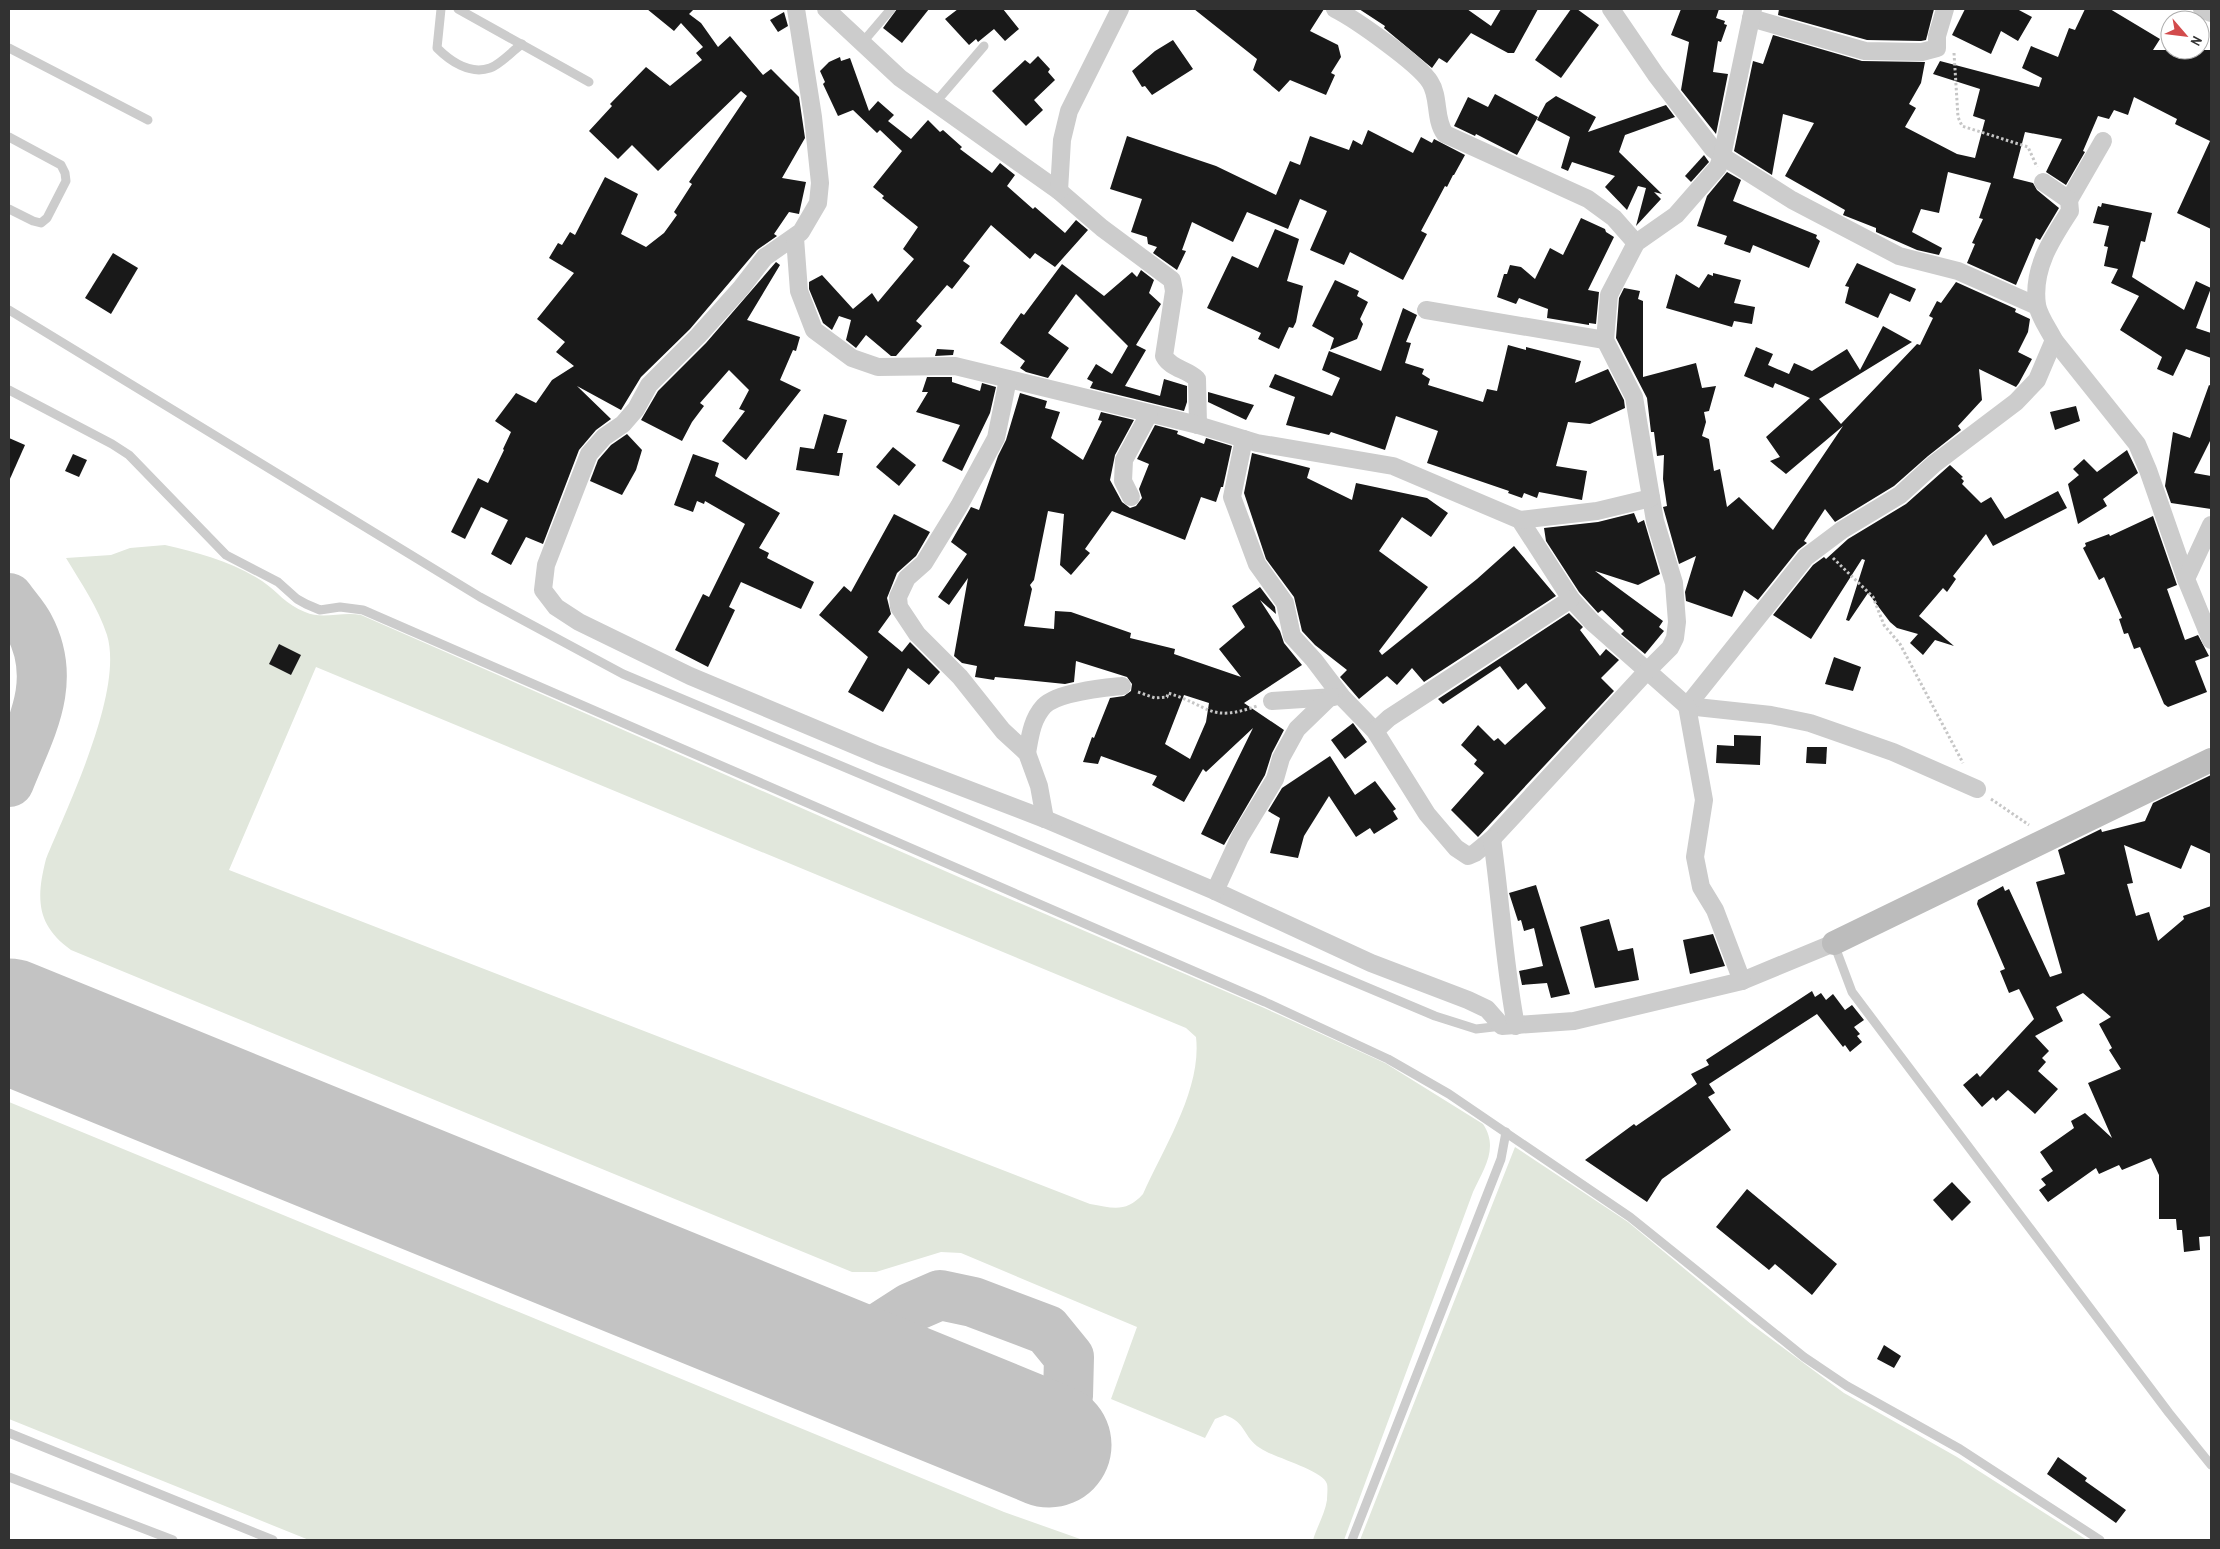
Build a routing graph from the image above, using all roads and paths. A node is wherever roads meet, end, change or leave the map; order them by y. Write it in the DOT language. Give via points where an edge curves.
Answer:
graph roads {
  1 [pos="441,9"];
  2 [pos="458,9"];
  3 [pos="796,9"];
  4 [pos="826,9"];
  5 [pos="891,9"];
  6 [pos="1120,9"];
  7 [pos="1336,9"];
  8 [pos="1611,9"];
  9 [pos="1945,9"];
  10 [pos="2202,9"];
  11 [pos="2211,13"];
  12 [pos="1752,14"];
  13 [pos="862,43"];
  14 [pos="522,44"];
  15 [pos="984,46"];
  16 [pos="9,48"];
  17 [pos="1937,48"];
  18 [pos="589,82"];
  19 [pos="936,103"];
  20 [pos="148,120"];
  21 [pos="9,137"];
  22 [pos="2103,141"];
  23 [pos="1722,156"];
  24 [pos="2043,182"];
  25 [pos="1059,191"];
  26 [pos="2069,200"];
  27 [pos="9,209"];
  28 [pos="795,238"];
  29 [pos="1636,243"];
  30 [pos="2037,306"];
  31 [pos="9,310"];
  32 [pos="1426,310"];
  33 [pos="1605,340"];
  34 [pos="2054,340"];
  35 [pos="1008,378"];
  36 [pos="9,390"];
  37 [pos="1149,414"];
  38 [pos="1198,425"];
  39 [pos="1244,440"];
  40 [pos="1131,497"];
  41 [pos="1651,498"];
  42 [pos="1520,520"];
  43 [pos="2211,525"];
  44 [pos="1818,547"];
  45 [pos="2186,579"];
  46 [pos="1571,599"];
  47 [pos="2211,640"];
  48 [pos="1647,670"];
  49 [pos="1122,686"];
  50 [pos="1336,697"];
  51 [pos="1272,701"];
  52 [pos="1687,706"];
  53 [pos="1375,731"];
  54 [pos="1028,753"];
  55 [pos="2211,760"];
  56 [pos="1977,789"];
  57 [pos="1045,819"];
  58 [pos="2047,838"];
  59 [pos="1492,839"];
  60 [pos="1215,891"];
  61 [pos="1834,943"];
  62 [pos="1742,981"];
  63 [pos="1509,1026"];
  64 [pos="1506,1132"];
  65 [pos="9,1433"];
  66 [pos="2211,1465"];
  67 [pos="9,1478"];
  68 [pos="173,1540"];
  69 [pos="273,1540"];
  70 [pos="1352,1540"];
  71 [pos="2100,1540"];
  1 -- 14 [label="lane" via="437,48 451,62 479,70 491,68"];
  2 -- 14 [label="lane"];
  3 -- 28 [label="street" via="820,183 818,203 809,222"];
  4 -- 13 [label="street"];
  5 -- 13 [label="lane"];
  6 -- 25 [label="street" via="1069,111 1062,140"];
  7 -- 29 [label="street" via="1357,21 1416,67 1431,83 1439,121 1446,134 1588,199 1614,218"];
  8 -- 23 [label="street" via="1656,75 1713,149"];
  9 -- 17 [label="street"];
  10 -- 11 [label="street"];
  12 -- 17 [label="street" via="1865,51 1922,52"];
  12 -- 23 [label="street"];
  13 -- 19 [label="street" via="900,78"];
  14 -- 18 [label="lane"];
  15 -- 19 [label="lane"];
  16 -- 20 [label="lane"];
  17 -- 24 [label="path" via="1951,50 1956,56 1958,117 1962,126 2028,147"];
  19 -- 25 [label="street"];
  21 -- 27 [label="lane" via="61,164 66,181 47,218 41,223"];
  22 -- 26 [label="street"];
  23 -- 29 [label="street" via="1718,167 1676,215"];
  23 -- 30 [label="street" via="1792,200 1898,256 1958,271"];
  24 -- 26 [label="street"];
  25 -- 38 [label="street" via="1172,280 1174,291 1164,356 1168,364 1191,372 1197,380"];
  26 -- 30 [label="street" via="2070,211 2047,246 2041,262"];
  28 -- 35 [label="street" via="799,291 814,330 852,358 878,367 955,366"];
  28 -- 57 [label="street" via="765,257 721,311 649,385 623,424 604,437 589,454 546,565 543,590 556,607 579,622 690,676"];
  29 -- 33 [label="street" via="1610,295"];
  30 -- 34 [label="street"];
  31 -- 63 [label="lane" via="480,597 623,674 1435,1016 1476,1029"];
  32 -- 33 [label="street"];
  33 -- 41 [label="street" via="1634,397"];
  34 -- 44 [label="street" via="2038,380 2016,402 1934,464 1900,495"];
  34 -- 45 [label="street" via="2137,444"];
  35 -- 37 [label="street"];
  35 -- 54 [label="street" via="996,438 924,563 907,578 898,597 902,614 917,634 960,677 1003,731"];
  36 -- 64 [label="lane" via="129,455 226,555 278,582 306,604 320,610 340,606 363,610 1265,1002 1388,1059"];
  37 -- 38 [label="street"];
  37 -- 40 [label="street" via="1124,460 1123,481"];
  38 -- 39 [label="street"];
  39 -- 42 [label="street" via="1393,466"];
  39 -- 50 [label="street" via="1232,497 1242,527 1257,564 1285,603 1292,636 1314,660"];
  41 -- 42 [label="street" via="1597,511"];
  41 -- 48 [label="street" via="1674,583 1677,622 1670,648"];
  42 -- 46 [label="street"];
  43 -- 45 [label="street"];
  44 -- 52 [label="street" via="1806,557"];
  44 -- 56 [label="path" via="1873,597 1884,625 1900,644"];
  45 -- 47 [label="street"];
  46 -- 48 [label="street"];
  46 -- 53 [label="street" via="1389,718"];
  48 -- 52 [label="street"];
  48 -- 59 [label="street"];
  49 -- 51 [label="path" via="1155,698 1167,697 1168,693 1220,715 1242,712"];
  49 -- 54 [label="street" via="1065,695 1044,706 1030,729"];
  50 -- 51 [label="street"];
  50 -- 53 [label="street"];
  50 -- 60 [label="street" via="1298,729 1281,758 1275,780 1240,838"];
  52 -- 56 [label="street" via="1771,715 1810,723 1893,752"];
  52 -- 62 [label="street" via="1704,800 1695,857 1701,887 1715,910"];
  53 -- 59 [label="street" via="1427,814 1456,848 1468,856"];
  54 -- 57 [label="street"];
  55 -- 58 [label="street"];
  56 -- 58 [label="path"];
  57 -- 60 [label="street"];
  58 -- 61 [label="street"];
  59 -- 63 [label="street" via="1502,908"];
  60 -- 63 [label="street" via="1371,962 1468,1000 1487,1009"];
  61 -- 62 [label="street"];
  61 -- 66 [label="lane" via="1852,992"];
  62 -- 63 [label="street" via="1574,1021"];
  64 -- 70 [label="lane" via="1501,1159"];
  64 -- 71 [label="lane" via="1630,1217 1804,1357 1847,1386 1960,1449"];
  65 -- 69 [label="lane"];
  67 -- 68 [label="lane"];
}
